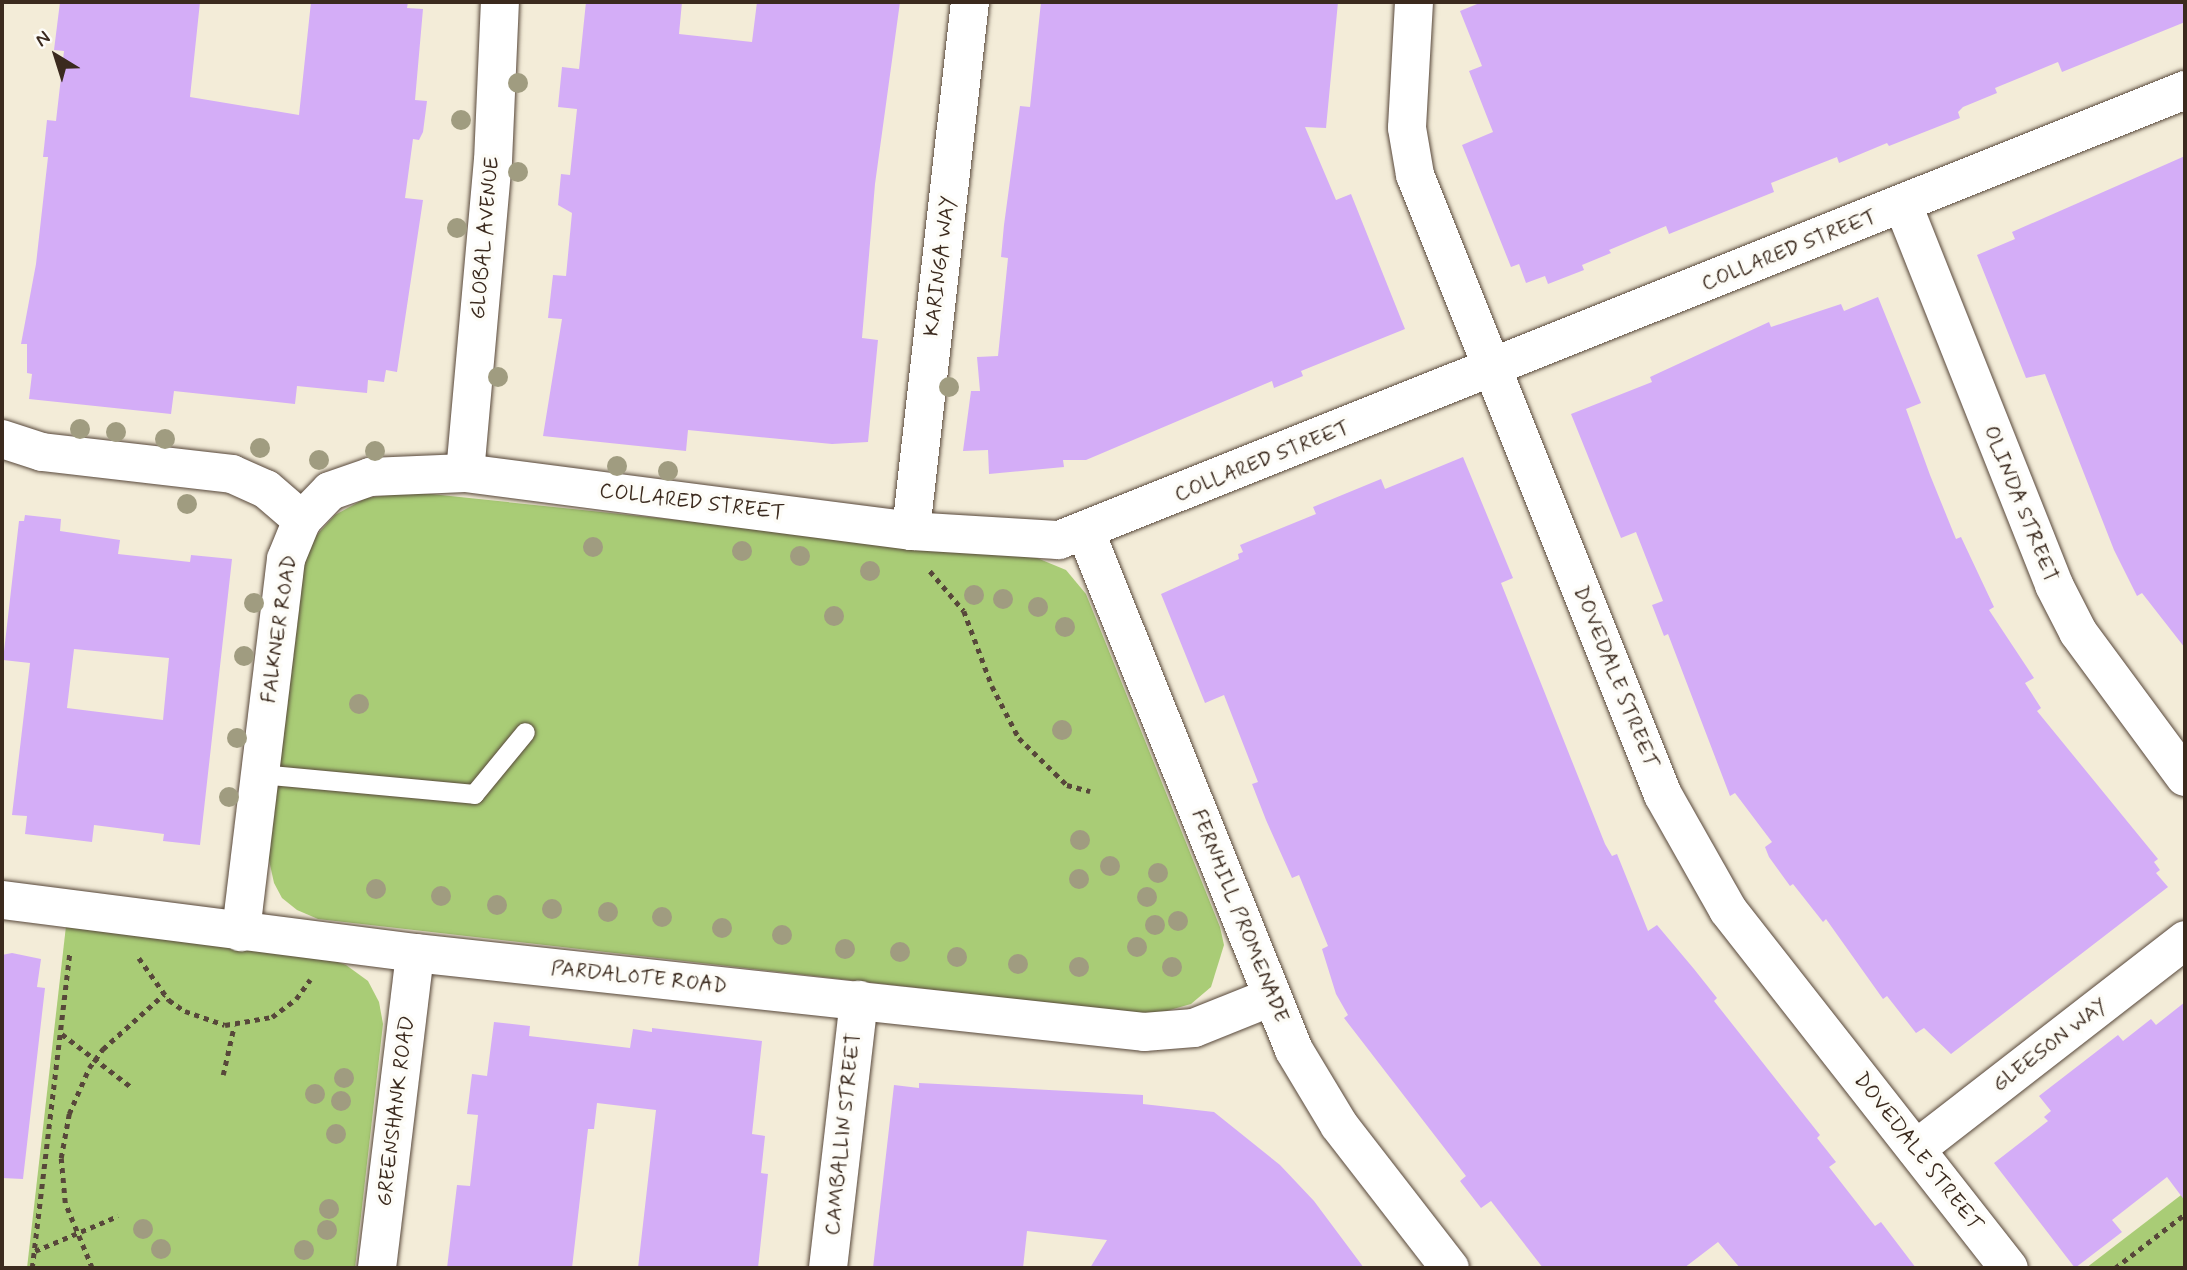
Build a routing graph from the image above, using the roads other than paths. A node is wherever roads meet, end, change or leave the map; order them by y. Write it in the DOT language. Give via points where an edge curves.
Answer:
graph roads {
  1 [pos="500,2"];
  2 [pos="970,2"];
  3 [pos="1414,2"];
  4 [pos="2185,90"];
  5 [pos="1903,205"];
  6 [pos="1492,369"];
  7 [pos="2,439"];
  8 [pos="465,473"];
  9 [pos="302,520"];
  10 [pos="911,531"];
  11 [pos="1086,533"];
  12 [pos="524,732"];
  13 [pos="260,774"];
  14 [pos="2185,777"];
  15 [pos="2,900"];
  16 [pos="241,932"];
  17 [pos="2185,940"];
  18 [pos="415,953"];
  19 [pos="1271,997"];
  20 [pos="859,1000"];
  21 [pos="1916,1149"];
  22 [pos="377,1268"];
  23 [pos="828,1268"];
  24 [pos="1450,1268"];
  25 [pos="2009,1268"];
  1 -- 8 [label="street, GLOBAL AVENUE" via="494,161"];
  2 -- 10 [label="street, KARINGA WAY"];
  3 -- 6 [label="street, DOVEDALE STREET" via="1407,86 1409,150"];
  4 -- 5 [label="street, COLLARED STREET"];
  5 -- 6 [label="street, COLLARED STREET"];
  5 -- 14 [label="street, OLINDA STREET" via="2054,586 2078,632"];
  6 -- 11 [label="street, COLLARED STREET"];
  6 -- 21 [label="street, DOVEDALE STREET" via="1685,838 1728,910"];
  7 -- 9 [label="street" via="42,452 232,474 266,489"];
  8 -- 9 [label="street, COLLARED STREET" via="370,477 330,492"];
  8 -- 10 [label="street, COLLARED STREET"];
  9 -- 13 [label="street, FALKNER ROAD" via="286,559"];
  10 -- 11 [label="street, COLLARED STREET" via="1034,541"];
  11 -- 19 [label="street, FERNHILL PROMENADE"];
  12 -- 13 [label="lane" via="474,794"];
  13 -- 16 [label="street, FALKNER ROAD"];
  15 -- 16 [label="street, PARDALOTE ROAD"];
  16 -- 18 [label="street, PARDALOTE ROAD"];
  17 -- 21 [label="street, GLEESON WAY"];
  18 -- 20 [label="street, PARDALOTE ROAD"];
  18 -- 22 [label="street, GREENSHANK ROAD"];
  19 -- 20 [label="street, PARDALOTE ROAD" via="1194,1028 1144,1032"];
  19 -- 24 [label="street, FERNHILL PROMENADE" via="1294,1050 1339,1125"];
  20 -- 23 [label="street, CAMBALLIN STREET"];
  21 -- 25 [label="street, DOVEDALE STREET"];
}
